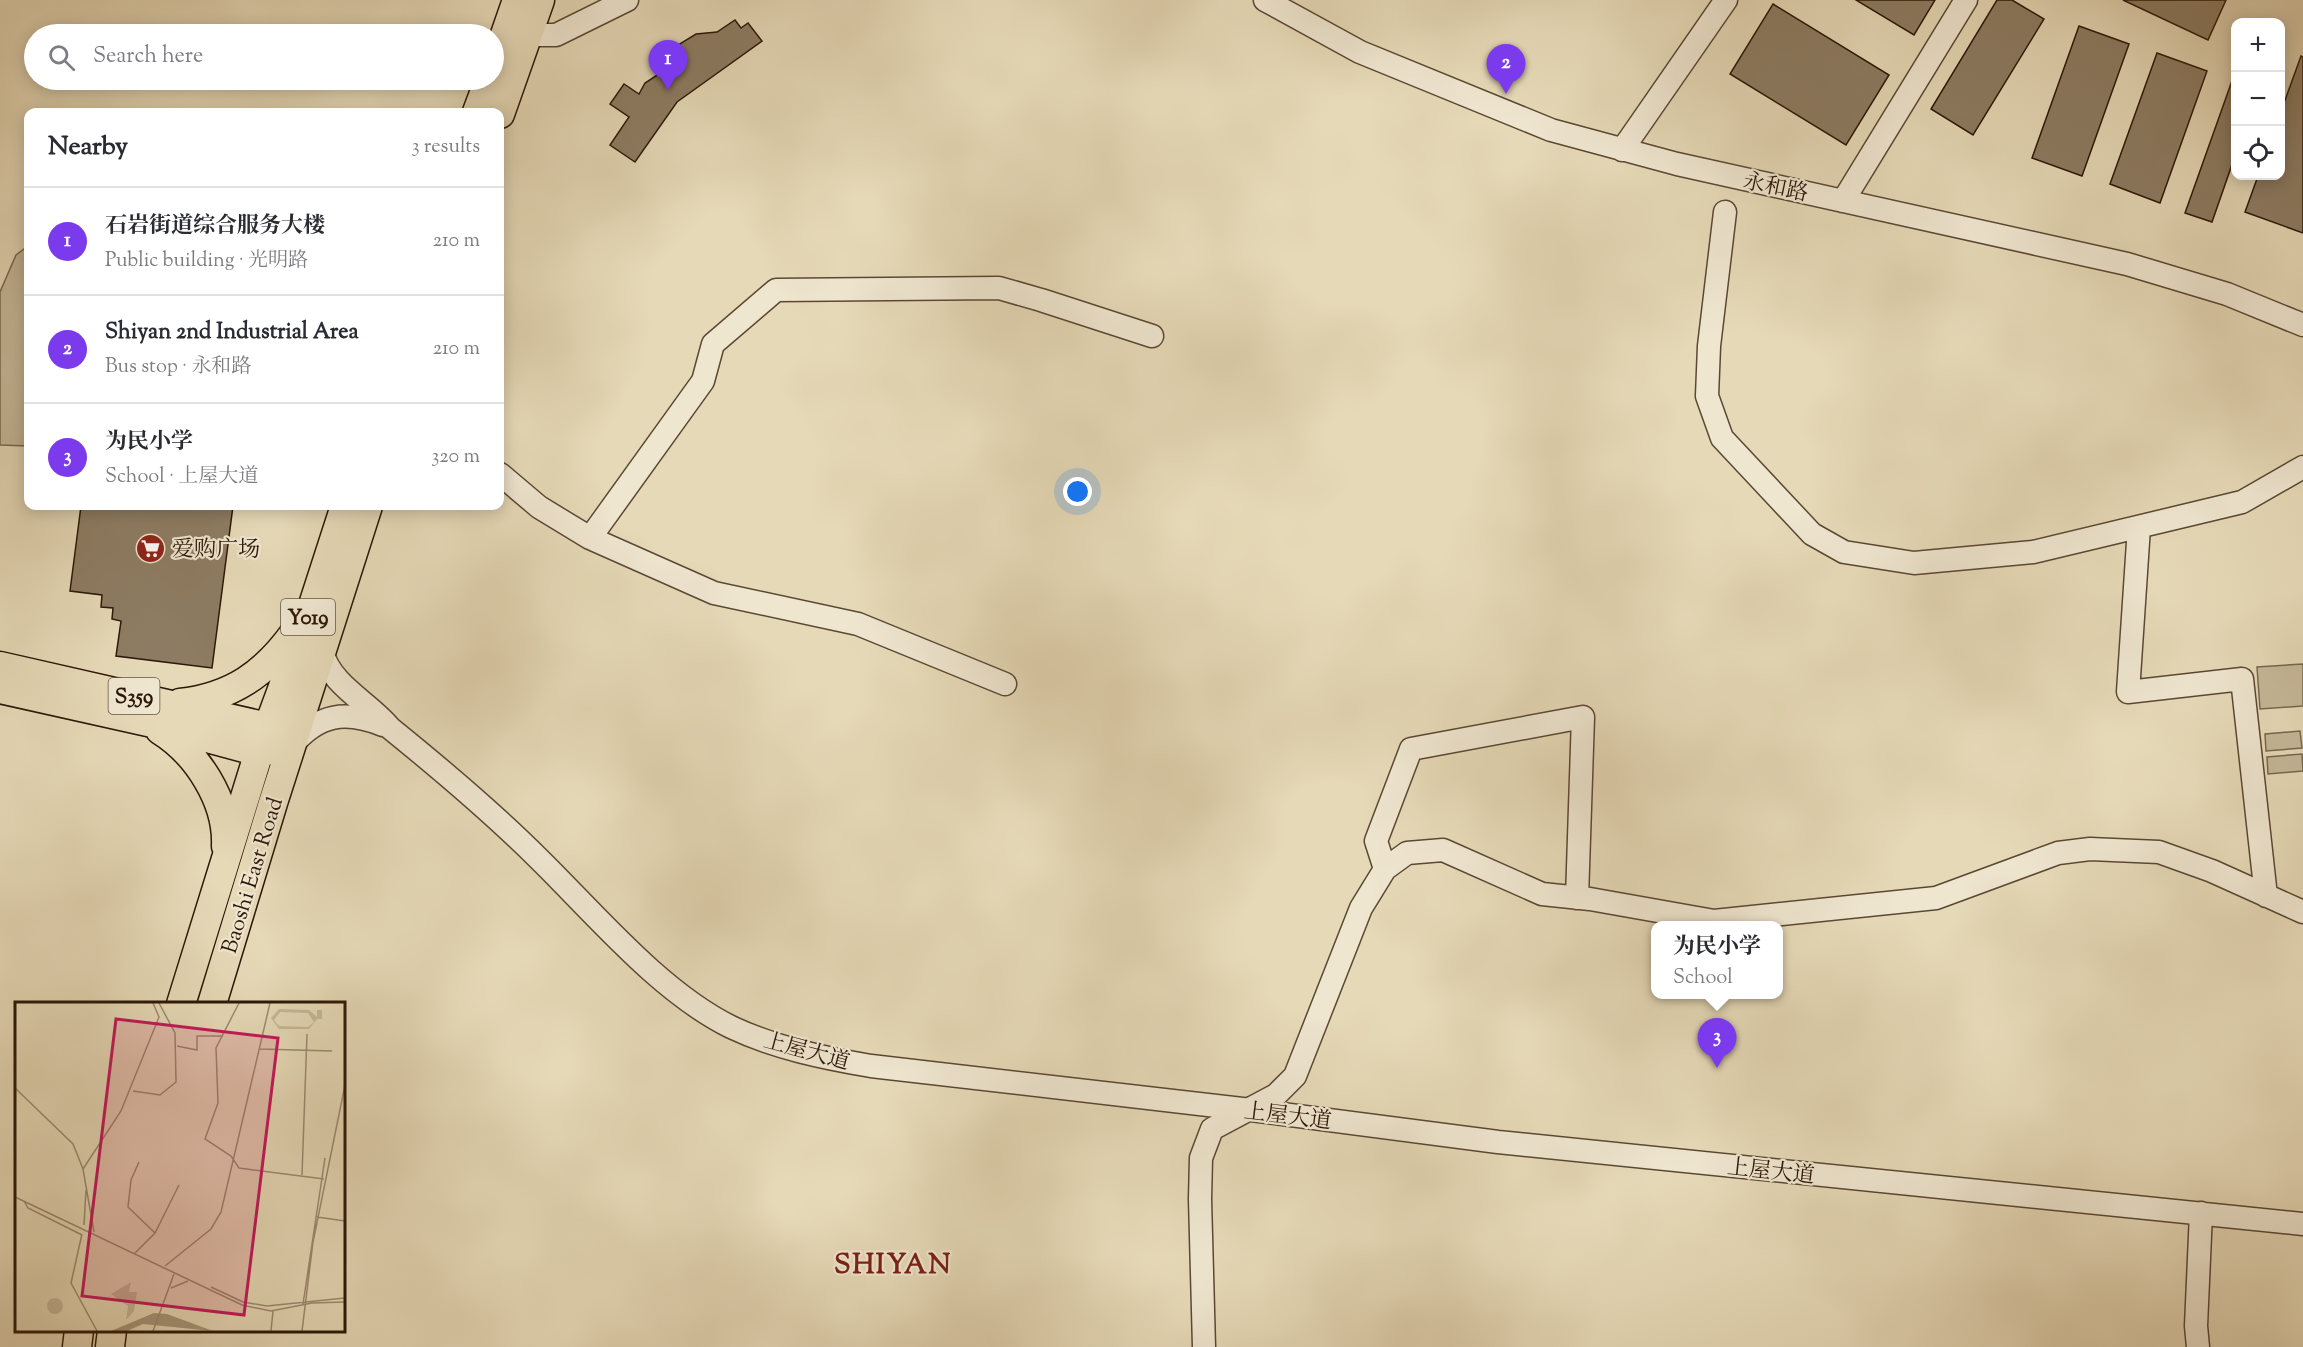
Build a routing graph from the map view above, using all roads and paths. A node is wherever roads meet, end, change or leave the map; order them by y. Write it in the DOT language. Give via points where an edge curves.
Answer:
graph roads {
  1 [pos="517,0"];
  2 [pos="540,0"];
  3 [pos="627,0"];
  4 [pos="1265,0"];
  5 [pos="1726,0"];
  6 [pos="1966,0"];
  7 [pos="528,32"];
  8 [pos="504,37"];
  9 [pos="485,90"];
  10 [pos="478,108"];
  11 [pos="502,108"];
  12 [pos="1622,150"];
  13 [pos="1843,201"];
  14 [pos="1725,212"];
  15 [pos="2303,325"];
  16 [pos="1152,336"];
  17 [pos="2303,467"];
  18 [pos="504,477"];
  19 [pos="344,510"];
  20 [pos="367,510"];
  21 [pos="2139,527"];
  22 [pos="590,538"];
  23 [pos="312,608"];
  24 [pos="322,651"];
  25 [pos="0,666"];
  26 [pos="1005,684"];
  27 [pos="0,689"];
  28 [pos="170,704"];
  29 [pos="148,722"];
  30 [pos="390,728"];
  31 [pos="264,740"];
  32 [pos="291,746"];
  33 [pos="226,858"];
  34 [pos="1385,869"];
  35 [pos="2266,896"];
  36 [pos="1577,898"];
  37 [pos="2303,912"];
  38 [pos="183,1002"];
  39 [pos="213,1002"];
  40 [pos="1251,1110"];
  41 [pos="2201,1213"];
  42 [pos="2303,1224"];
  43 [pos="80,1332"];
  44 [pos="112,1332"];
  45 [pos="77,1347"];
  46 [pos="110,1347"];
  47 [pos="1204,1347"];
  48 [pos="2198,1347"];
  1 -- 8 [label="main road"];
  2 -- 7 [label="main road"];
  3 -- 7 [label="street" via="556,35"];
  4 -- 12 [label="street, 永和路" via="1371,56 1551,130"];
  5 -- 12 [label="street"];
  6 -- 13 [label="street"];
  7 -- 11 [label="main road"];
  9 -- 10 [label="main road"];
  12 -- 13 [label="street, 永和路"];
  13 -- 15 [label="street, 永和路" via="2127,264 2227,294"];
  14 -- 21 [label="street" via="1707,396 1722,438 1812,534 1844,552 1914,563 2033,552"];
  16 -- 22 [label="street" via="999,288 776,290 713,344 704,381"];
  17 -- 21 [label="street" via="2242,502"];
  18 -- 22 [label="street" via="539,507"];
  19 -- 23 [label="main road, Y019"];
  20 -- 24 [label="main road, Y019"];
  21 -- 35 [label="street" via="2128,692 2242,679"];
  22 -- 26 [label="street" via="714,593 858,624"];
  23 -- 28 [label="main road" via="273,660 258,673 226,692"];
  23 -- 31 [label="main road, Y019"];
  24 -- 30 [label="street, 上屋大道" via="328,666"];
  24 -- 32 [label="main road, Y019"];
  25 -- 28 [label="main road, S359"];
  27 -- 29 [label="main road, S359"];
  28 -- 31 [label="main road, S359"];
  29 -- 31 [label="main road, S359"];
  29 -- 33 [label="main road, S359" via="184,749 207,779 223,819"];
  30 -- 32 [label="street, 上屋大道" via="341,715 313,725"];
  30 -- 40 [label="street, 上屋大道" via="495,815 645,964 703,1010 732,1027 833,1060"];
  31 -- 32 [label="main road, S359"];
  31 -- 33 [label="main road, Baoshi East Road / S359"];
  32 -- 39 [label="main road, Baoshi East Road"];
  33 -- 38 [label="main road, Baoshi East Road / S359"];
  34 -- 36 [label="street" via="1407,853 1443,850 1542,894"];
  34 -- 36 [label="street" via="1376,841 1412,749 1583,717"];
  34 -- 40 [label="street" via="1361,908 1295,1076 1276,1095"];
  35 -- 36 [label="street" via="2159,852 2090,849 2058,853 1936,898 1714,921"];
  35 -- 37 [label="street"];
  40 -- 41 [label="street, 上屋大道" via="1498,1142"];
  40 -- 47 [label="street" via="1212,1129 1201,1158"];
  41 -- 42 [label="street, 上屋大道"];
  41 -- 48 [label="street"];
  43 -- 45 [label="main road"];
  44 -- 46 [label="main road"];
}
